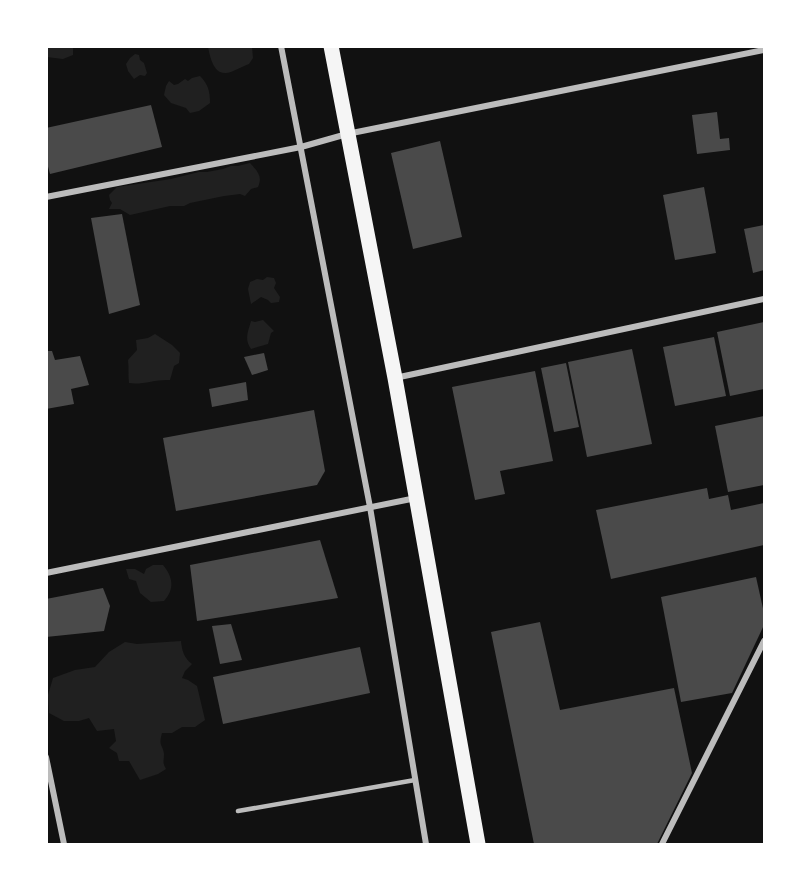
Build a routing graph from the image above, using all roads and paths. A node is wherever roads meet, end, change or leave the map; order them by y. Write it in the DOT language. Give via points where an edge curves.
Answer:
graph roads {
  1 [pos="281,46"];
  2 [pos="331,46"];
  3 [pos="765,50"];
  4 [pos="347,134"];
  5 [pos="301,147"];
  6 [pos="46,197"];
  7 [pos="765,299"];
  8 [pos="395,378"];
  9 [pos="417,498"];
  10 [pos="369,507"];
  11 [pos="46,573"];
  12 [pos="765,641"];
  13 [pos="46,757"];
  14 [pos="415,780"];
  15 [pos="238,811"];
  16 [pos="64,844"];
  17 [pos="426,844"];
  18 [pos="478,844"];
  19 [pos="662,844"];
  1 -- 5 [label="street"];
  2 -- 4 [label="highway"];
  3 -- 4 [label="street"];
  4 -- 5 [label="street"];
  4 -- 8 [label="highway"];
  5 -- 6 [label="street"];
  5 -- 10 [label="street"];
  7 -- 8 [label="street"];
  8 -- 9 [label="highway"];
  9 -- 10 [label="street"];
  9 -- 18 [label="highway"];
  10 -- 11 [label="street"];
  10 -- 14 [label="street"];
  12 -- 19 [label="street"];
  13 -- 16 [label="street"];
  14 -- 15 [label="lane"];
  14 -- 17 [label="street"];
}
